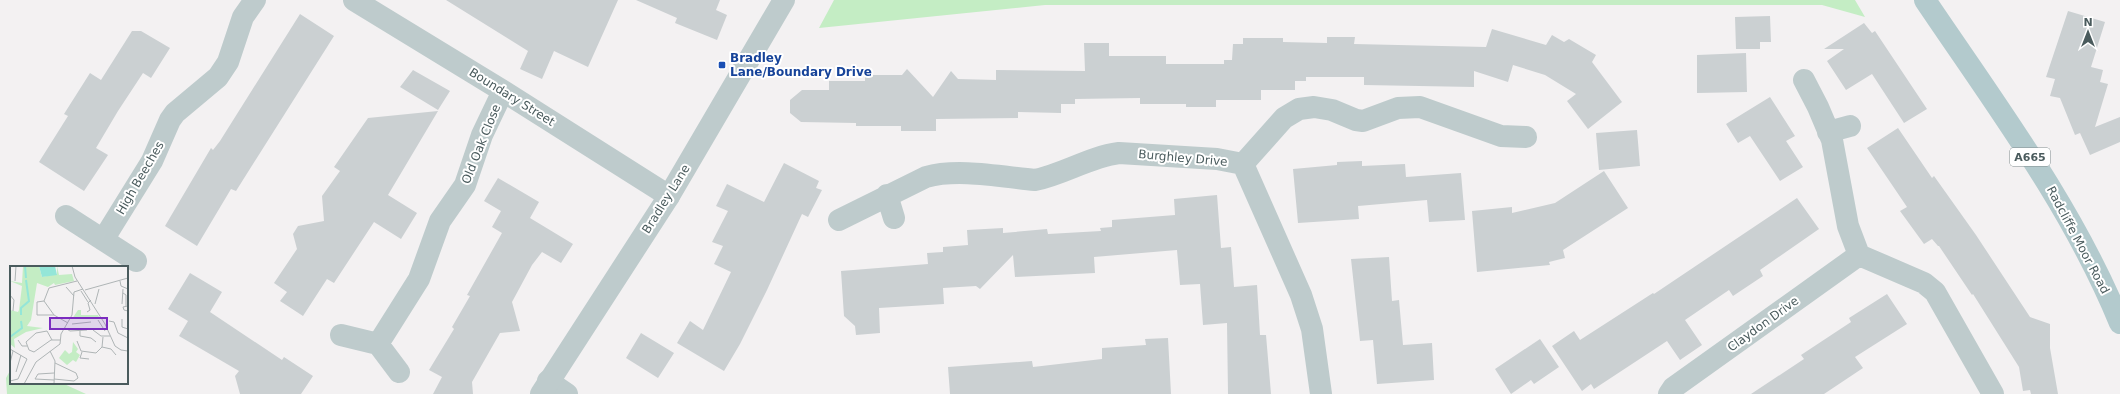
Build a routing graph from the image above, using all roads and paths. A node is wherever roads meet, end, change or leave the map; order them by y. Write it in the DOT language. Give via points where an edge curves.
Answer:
graph roads {
  1 [pos="255,0"];
  2 [pos="354,0"];
  3 [pos="784,0"];
  4 [pos="1924,0"];
  5 [pos="1804,80"];
  6 [pos="503,91"];
  7 [pos="1850,126"];
  8 [pos="1828,132"];
  9 [pos="1526,137"];
  10 [pos="1243,164"];
  11 [pos="888,195"];
  12 [pos="669,196"];
  13 [pos="66,216"];
  14 [pos="894,218"];
  15 [pos="839,220"];
  16 [pos="104,240"];
  17 [pos="1859,255"];
  18 [pos="136,261"];
  19 [pos="2120,323"];
  20 [pos="341,334"];
  21 [pos="378,344"];
  22 [pos="399,372"];
  23 [pos="545,387"];
  24 [pos="567,394"];
  25 [pos="1321,394"];
  26 [pos="1669,394"];
  27 [pos="1993,394"];
  1 -- 16 [label="street, High Beeches" via="243,17 228,62 218,77 170,120 152,161"];
  2 -- 6 [label="street, Boundary Street"];
  3 -- 12 [label="street, Bradley Lane"];
  4 -- 19 [label="main road, Radcliffe Moor Road / A665" via="2062,205 2106,289"];
  5 -- 8 [label="street"];
  6 -- 12 [label="street, Boundary Street"];
  6 -- 21 [label="street, Old Oak Close" via="482,135 465,185 440,221 419,279"];
  7 -- 8 [label="street"];
  8 -- 17 [label="street" via="1848,226"];
  9 -- 10 [label="street" via="1501,136 1420,107 1398,108 1364,121 1314,107 1299,109 1284,118"];
  10 -- 11 [label="street, Burghley Drive" via="1218,159 1103,155 1035,180 938,173"];
  10 -- 25 [label="street, Burghley Drive" via="1304,302 1312,329"];
  11 -- 14 [label="street"];
  11 -- 15 [label="street, Burghley Drive"];
  12 -- 23 [label="street, Bradley Lane"];
  13 -- 16 [label="street"];
  16 -- 18 [label="street"];
  17 -- 26 [label="street, Claydon Drive"];
  17 -- 27 [label="street" via="1924,283 1935,292"];
  20 -- 21 [label="street"];
  21 -- 22 [label="street"];
  23 -- 24 [label="street"];
}
